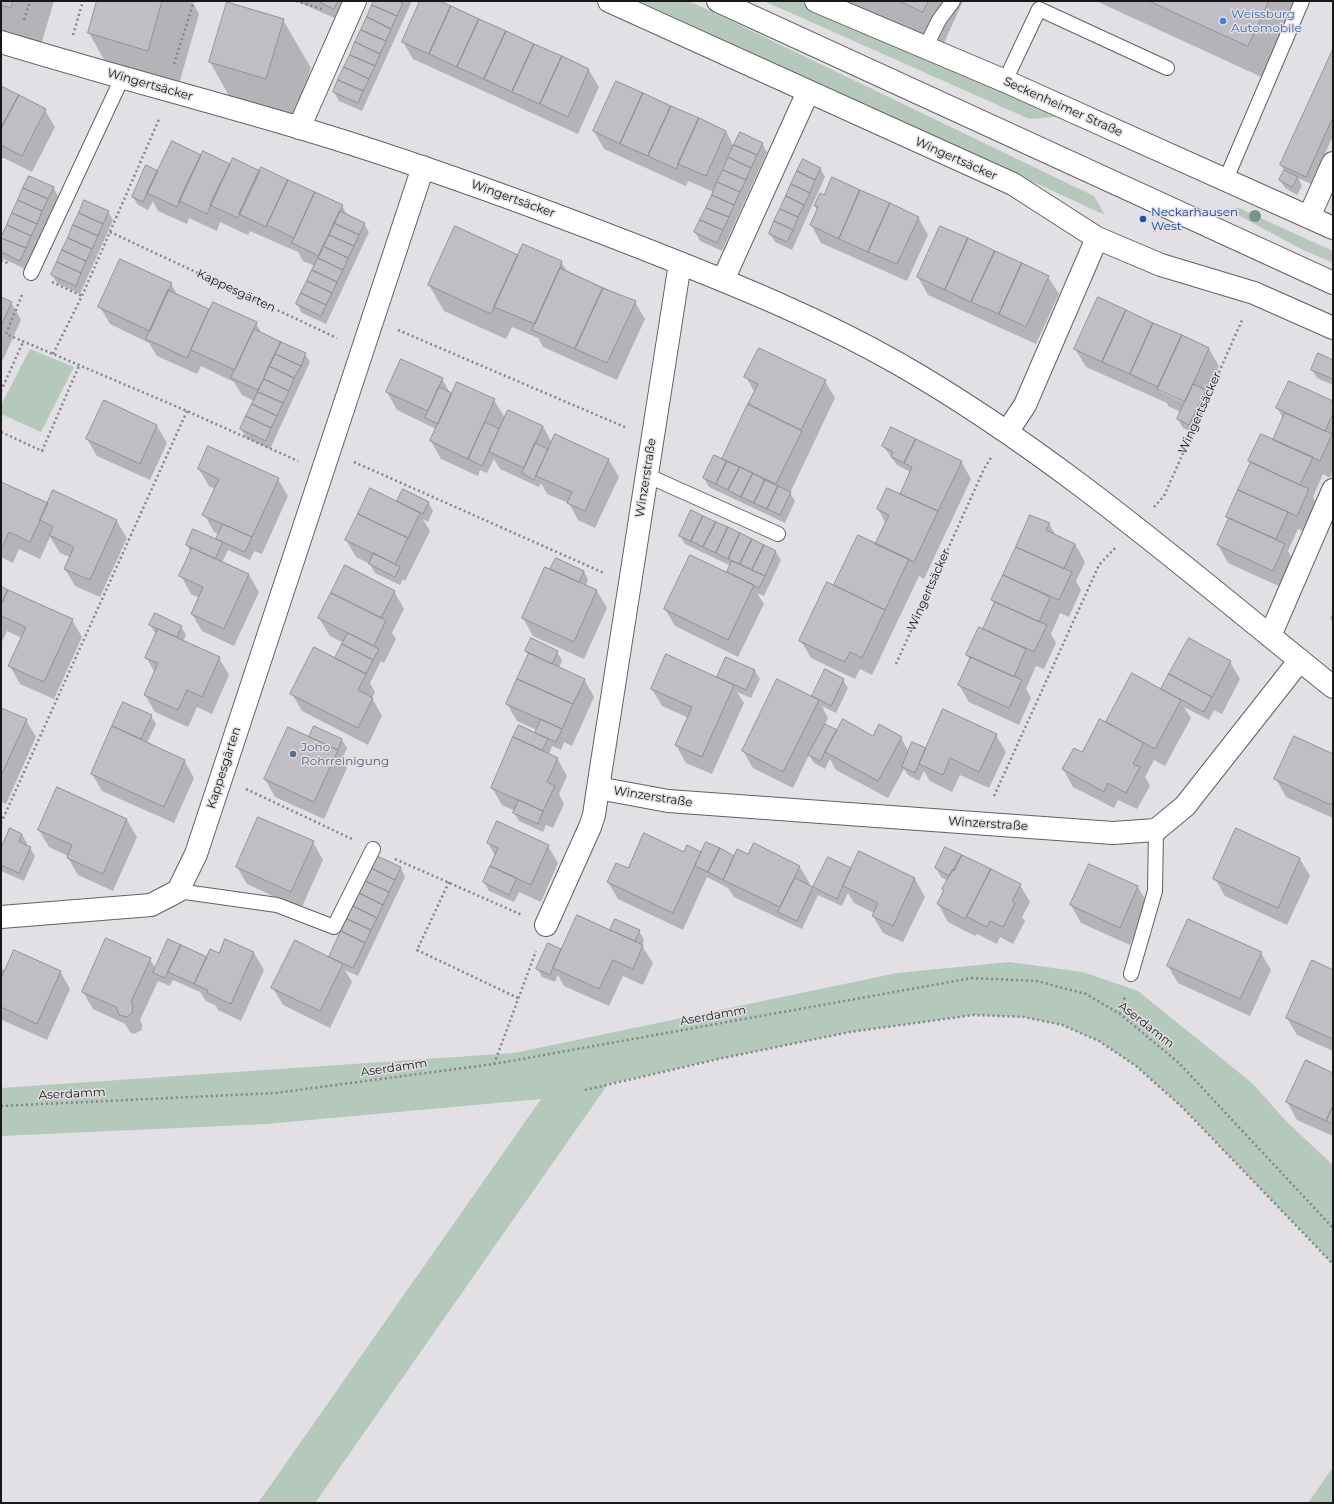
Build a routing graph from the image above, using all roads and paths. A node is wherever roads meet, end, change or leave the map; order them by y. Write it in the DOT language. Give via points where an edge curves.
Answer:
graph roads {
  1 [pos="82,1"];
  2 [pos="194,1"];
  3 [pos="355,1"];
  4 [pos="609,1"];
  5 [pos="718,1"];
  6 [pos="816,1"];
  7 [pos="953,1"];
  8 [pos="1302,1"];
  9 [pos="1,42"];
  10 [pos="925,48"];
  11 [pos="65,60"];
  12 [pos="1167,68"];
  13 [pos="123,76"];
  14 [pos="1005,81"];
  15 [pos="169,90"];
  16 [pos="808,92"];
  17 [pos="299,128"];
  18 [pos="1333,163"];
  19 [pos="422,166"];
  20 [pos="1226,179"];
  21 [pos="1309,217"];
  22 [pos="1333,228"];
  23 [pos="110,232"];
  24 [pos="1097,238"];
  25 [pos="1,260"];
  26 [pos="680,263"];
  27 [pos="31,273"];
  28 [pos="723,280"];
  29 [pos="1333,283"];
  30 [pos="1254,293"];
  31 [pos="82,296"];
  32 [pos="373,319"];
  33 [pos="1333,328"];
  34 [pos="23,342"];
  35 [pos="363,350"];
  36 [pos="53,354"];
  37 [pos="79,366"];
  38 [pos="1,391"];
  39 [pos="187,411"];
  40 [pos="1,432"];
  41 [pos="1007,432"];
  42 [pos="652,438"];
  43 [pos="328,450"];
  44 [pos="322,472"];
  45 [pos="646,475"];
  46 [pos="1333,490"];
  47 [pos="1136,526"];
  48 [pos="778,534"];
  49 [pos="629,584"];
  50 [pos="1270,636"];
  51 [pos="1300,660"];
  52 [pos="896,664"];
  53 [pos="1333,687"];
  54 [pos="598,788"];
  55 [pos="1,823"];
  56 [pos="981,824"];
  57 [pos="1156,830"];
  58 [pos="373,849"];
  59 [pos="449,882"];
  60 [pos="178,891"];
  61 [pos="1,917"];
  62 [pos="546,925"];
  63 [pos="1131,974"];
  64 [pos="518,998"];
  65 [pos="494,1064"];
  66 [pos="585,1090"];
  67 [pos="1,1106"];
  68 [pos="1333,1228"];
  69 [pos="1333,1264"];
  1 -- 11 [label="path"];
  2 -- 15 [label="path"];
  3 -- 17 [label="street"];
  4 -- 16 [label="street, Wingertsäcker"];
  5 -- 29 [label="street"];
  6 -- 10 [label="street, Seckenheimer Straße"];
  7 -- 10 [label="lane" via="939,20"];
  8 -- 20 [label="lane"];
  9 -- 11 [label="street, Wingertsäcker"];
  10 -- 14 [label="street, Seckenheimer Straße"];
  11 -- 13 [label="street, Wingertsäcker"];
  12 -- 14 [label="lane" via="1039,9"];
  13 -- 15 [label="street, Wingertsäcker"];
  13 -- 27 [label="lane"];
  14 -- 20 [label="street, Seckenheimer Straße"];
  15 -- 17 [label="street, Wingertsäcker"];
  15 -- 23 [label="path"];
  16 -- 24 [label="street, Wingertsäcker" via="1013,184"];
  16 -- 28 [label="street"];
  17 -- 19 [label="street, Wingertsäcker"];
  18 -- 21 [label="street"];
  19 -- 26 [label="street, Wingertsäcker"];
  19 -- 32 [label="street, Kappesgärten"];
  20 -- 21 [label="street, Seckenheimer Straße"];
  21 -- 22 [label="street, Seckenheimer Straße"];
  23 -- 31 [label="path"];
  23 -- 35 [label="path, Kappesgärten"];
  24 -- 30 [label="street, Wingertsäcker" via="1161,265"];
  24 -- 41 [label="street" via="1025,404"];
  25 -- 27 [label="path"];
  26 -- 28 [label="street, Wingertsäcker"];
  26 -- 42 [label="street, Winzerstraße"];
  27 -- 31 [label="path"];
  27 -- 34 [label="path" via="6,334"];
  28 -- 41 [label="street, Wingertsäcker" via="807,316 897,362"];
  30 -- 33 [label="street, Wingertsäcker"];
  30 -- 47 [label="path, Wingertsäcker" via="1164,496"];
  31 -- 36 [label="path"];
  32 -- 35 [label="street, Kappesgärten"];
  32 -- 42 [label="path"];
  34 -- 36 [label="path"];
  34 -- 38 [label="path"];
  35 -- 43 [label="street, Kappesgärten"];
  36 -- 37 [label="path"];
  37 -- 39 [label="path"];
  37 -- 40 [label="path" via="42,451"];
  39 -- 44 [label="path"];
  39 -- 55 [label="path"];
  41 -- 47 [label="street, Wingertsäcker"];
  41 -- 52 [label="path, Wingertsäcker" via="984,469"];
  42 -- 45 [label="street, Winzerstraße"];
  43 -- 44 [label="street, Kappesgärten"];
  43 -- 49 [label="path"];
  44 -- 60 [label="street, Kappesgärten" via="196,854"];
  45 -- 48 [label="lane"];
  45 -- 49 [label="street, Winzerstraße"];
  46 -- 50 [label="street"];
  47 -- 50 [label="street, Wingertsäcker"];
  47 -- 56 [label="path" via="1099,565"];
  49 -- 54 [label="street, Winzerstraße"];
  50 -- 51 [label="street, Wingertsäcker"];
  51 -- 53 [label="street, Wingertsäcker"];
  51 -- 57 [label="street" via="1185,806"];
  54 -- 56 [label="street, Winzerstraße" via="668,802"];
  54 -- 62 [label="street, Winzerstraße" via="590,828"];
  56 -- 57 [label="street, Winzerstraße" via="1113,833"];
  57 -- 63 [label="lane" via="1155,891"];
  58 -- 60 [label="lane" via="334,927 277,905"];
  59 -- 64 [label="path" via="417,950"];
  60 -- 61 [label="street" via="151,905"];
  62 -- 64 [label="path"];
  64 -- 65 [label="path"];
  65 -- 67 [label="path, Aserdamm" via="275,1093"];
  65 -- 68 [label="path, Aserdamm" via="972,978 1037,981 1093,998 1120,1014 1179,1063"];
  66 -- 69 [label="path" via="850,1032 974,1015 1024,1017 1054,1024 1099,1041 1142,1072 1182,1107"];
}
